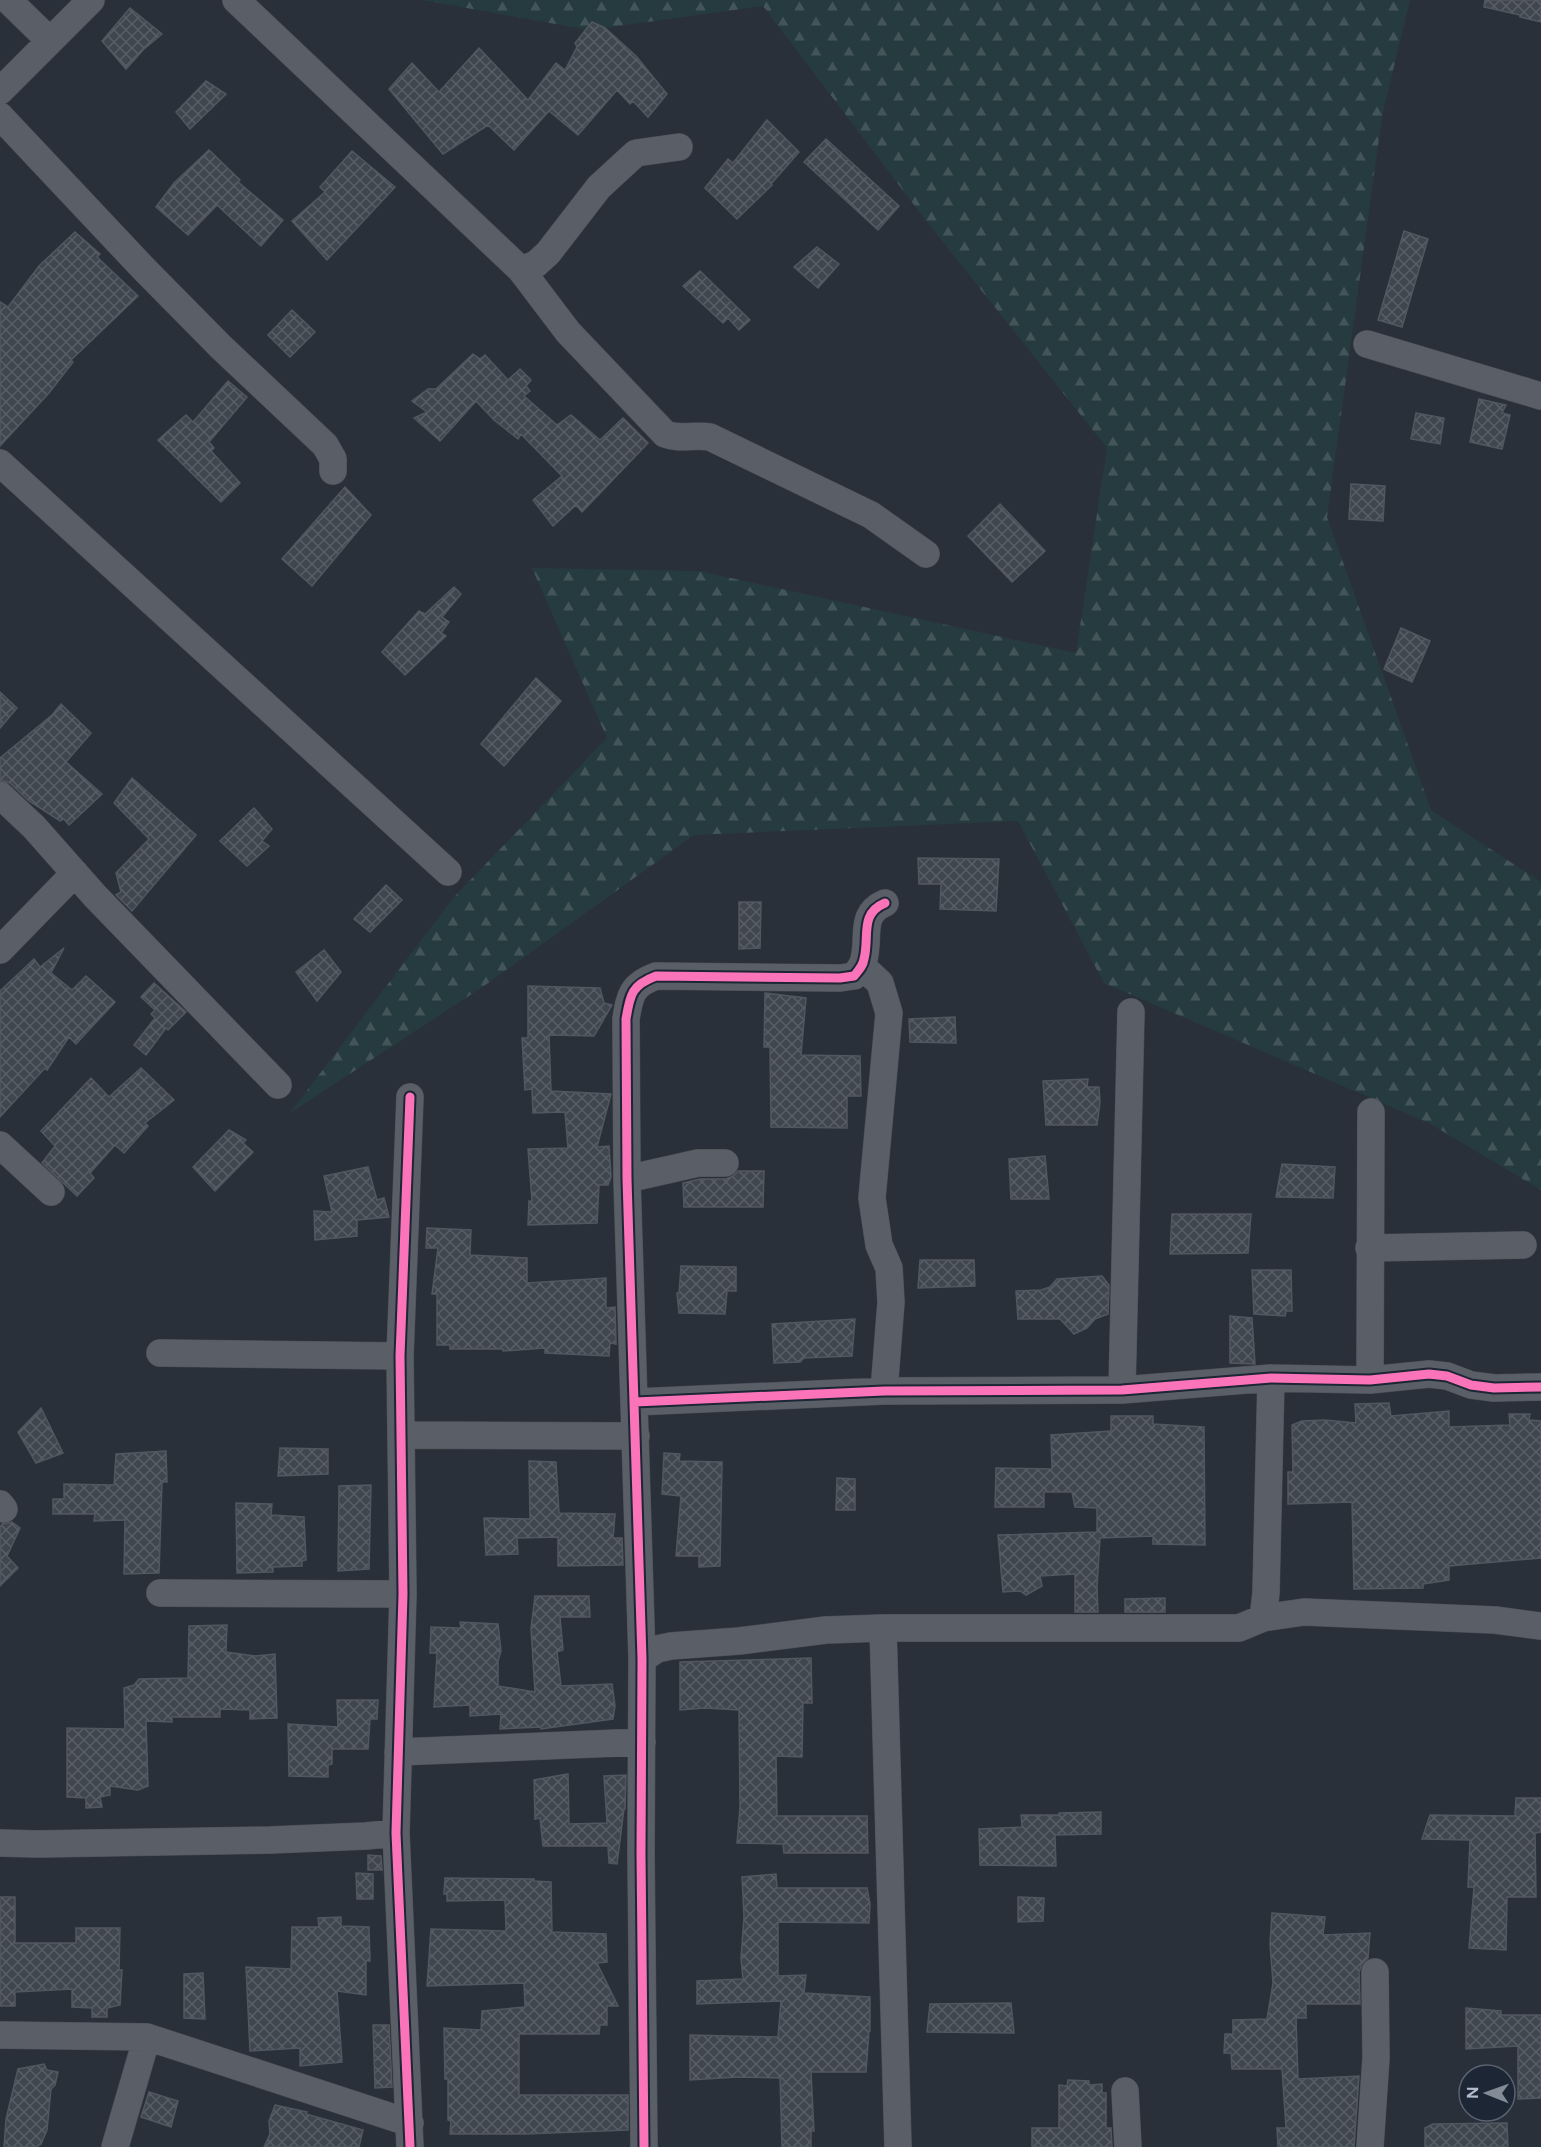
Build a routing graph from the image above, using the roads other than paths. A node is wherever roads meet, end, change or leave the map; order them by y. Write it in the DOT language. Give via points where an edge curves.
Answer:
graph roads {
  1 [pos="8,0"];
  2 [pos="91,0"];
  3 [pos="236,0"];
  4 [pos="50,40"];
  5 [pos="0,91"];
  6 [pos="0,116"];
  7 [pos="679,147"];
  8 [pos="521,270"];
  9 [pos="1367,344"];
  10 [pos="1541,396"];
  11 [pos="0,463"];
  12 [pos="333,471"];
  13 [pos="926,554"];
  14 [pos="0,795"];
  15 [pos="448,872"];
  16 [pos="75,873"];
  17 [pos="885,903"];
  18 [pos="0,950"];
  19 [pos="862,966"];
  20 [pos="1131,1012"];
  21 [pos="278,1085"];
  22 [pos="410,1097"];
  23 [pos="1371,1112"];
  24 [pos="0,1145"];
  25 [pos="725,1163"];
  26 [pos="627,1179"];
  27 [pos="51,1192"];
  28 [pos="1524,1245"];
  29 [pos="1369,1248"];
  30 [pos="160,1353"];
  31 [pos="400,1356"];
  32 [pos="1271,1378"];
  33 [pos="1370,1380"];
  34 [pos="1541,1387"];
  35 [pos="1122,1390"];
  36 [pos="884,1391"];
  37 [pos="635,1402"];
  38 [pos="401,1436"];
  39 [pos="636,1436"];
  40 [pos="160,1593"];
  41 [pos="403,1594"];
  42 [pos="1263,1618"];
  43 [pos="1541,1626"];
  44 [pos="883,1629"];
  45 [pos="642,1659"];
  46 [pos="642,1742"];
  47 [pos="398,1752"];
  48 [pos="396,1833"];
  49 [pos="0,1843"];
  50 [pos="1375,1972"];
  51 [pos="0,2035"];
  52 [pos="147,2037"];
  53 [pos="1125,2091"];
  54 [pos="410,2135"];
  55 [pos="115,2147"];
  56 [pos="644,2147"];
  57 [pos="898,2147"];
  58 [pos="1128,2147"];
  59 [pos="1370,2147"];
  1 -- 4 [label="street"];
  2 -- 4 [label="street"];
  3 -- 8 [label="street"];
  4 -- 5 [label="street"];
  6 -- 12 [label="street" via="143,268 325,445 333,459"];
  7 -- 8 [label="street" via="636,153 599,187 548,253"];
  8 -- 13 [label="street" via="568,332 665,434 710,437 871,515"];
  9 -- 10 [label="street"];
  11 -- 15 [label="street"];
  14 -- 16 [label="street"];
  16 -- 18 [label="street"];
  16 -- 21 [label="street"];
  17 -- 19 [label="street" via="869,917"];
  19 -- 26 [label="street" via="854,975 840,978 656,976 640,982 629,999 626,1019"];
  19 -- 36 [label="street" via="880,983 888,1013 873,1198 879,1245 889,1268 891,1302"];
  20 -- 35 [label="street"];
  22 -- 31 [label="street"];
  23 -- 29 [label="street"];
  24 -- 27 [label="street"];
  25 -- 26 [label="street" via="698,1163"];
  26 -- 37 [label="street"];
  28 -- 29 [label="street"];
  29 -- 33 [label="street"];
  30 -- 31 [label="street"];
  31 -- 38 [label="street"];
  32 -- 33 [label="street"];
  32 -- 35 [label="street"];
  32 -- 42 [label="street"];
  33 -- 34 [label="street" via="1429,1374 1494,1388"];
  35 -- 36 [label="street"];
  36 -- 37 [label="street"];
  37 -- 39 [label="street"];
  38 -- 39 [label="street"];
  38 -- 41 [label="street"];
  39 -- 45 [label="street"];
  40 -- 41 [label="street"];
  41 -- 47 [label="street"];
  42 -- 43 [label="street" via="1304,1612 1495,1620"];
  42 -- 44 [label="street" via="1239,1628"];
  44 -- 45 [label="street" via="826,1630 671,1646"];
  44 -- 57 [label="street"];
  45 -- 46 [label="street"];
  46 -- 47 [label="street"];
  46 -- 56 [label="street"];
  47 -- 48 [label="street"];
  48 -- 49 [label="street" via="270,1840"];
  48 -- 54 [label="street"];
  50 -- 59 [label="street" via="1376,2058"];
  51 -- 52 [label="street"];
  52 -- 54 [label="street"];
  52 -- 55 [label="street"];
  53 -- 58 [label="street"];
}
